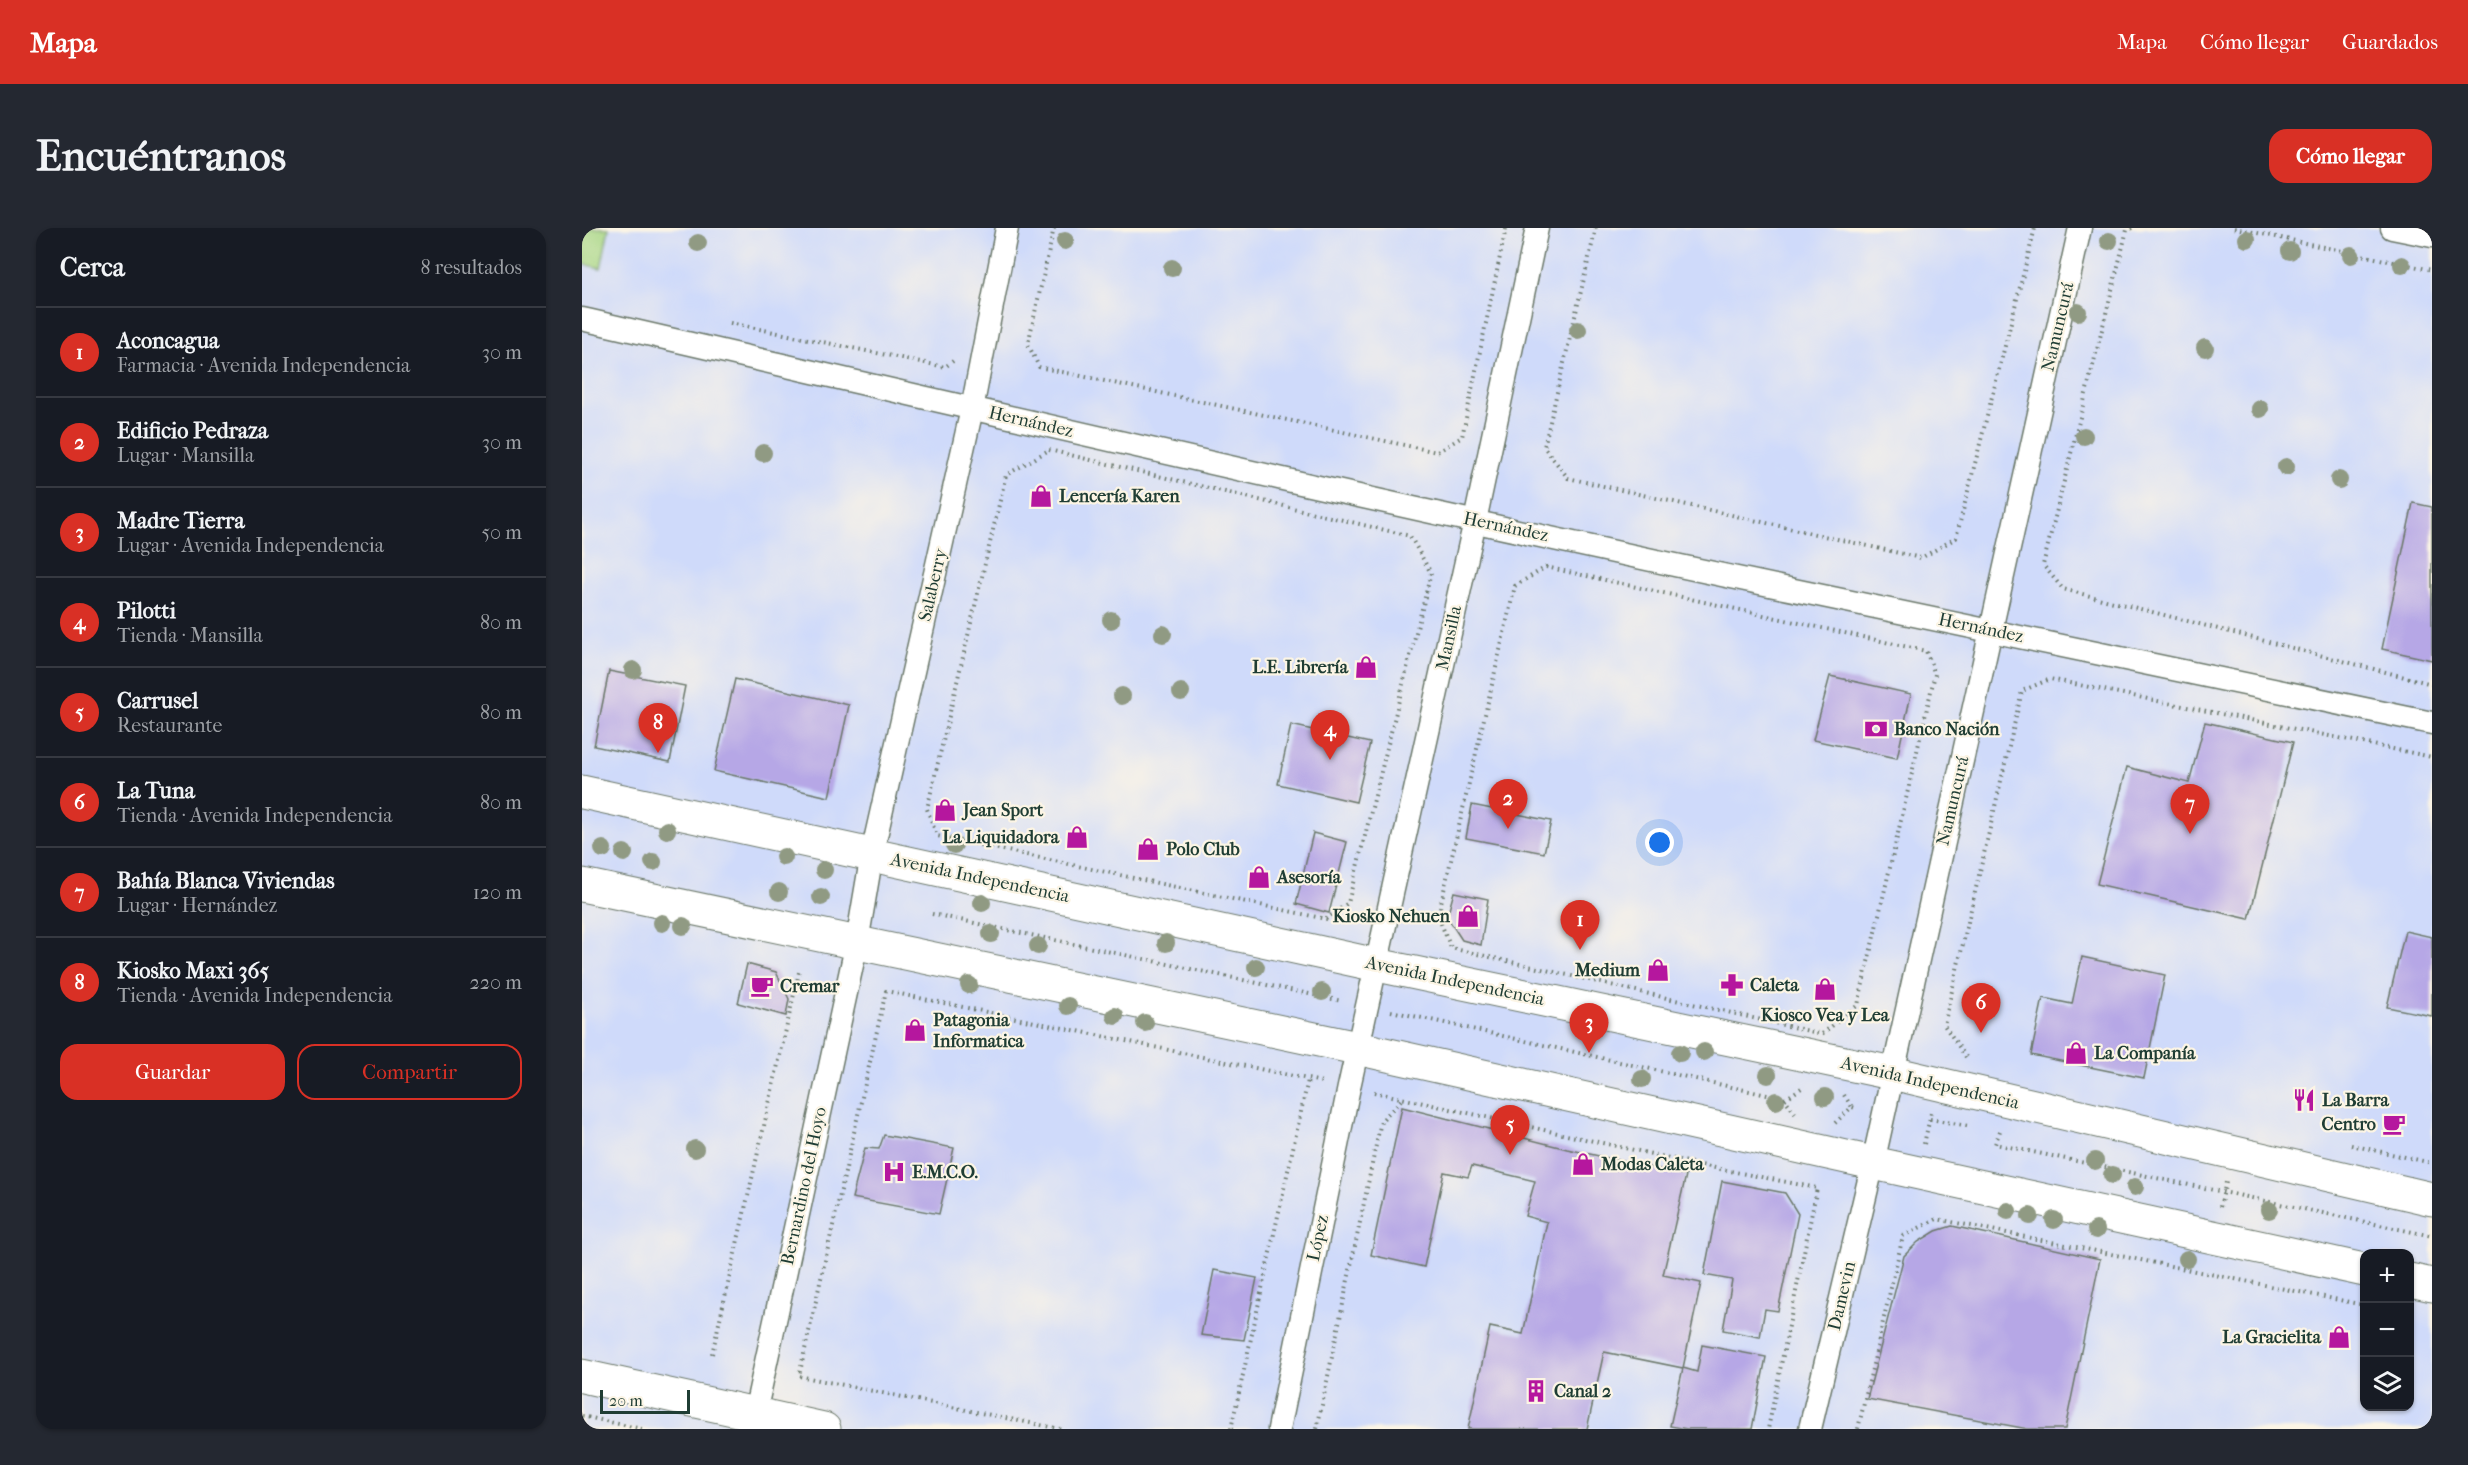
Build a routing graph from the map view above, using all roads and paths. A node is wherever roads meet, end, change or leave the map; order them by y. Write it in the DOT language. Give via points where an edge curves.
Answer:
graph roads {
  1 [pos="1006,228"];
  2 [pos="1054,228"];
  3 [pos="1506,228"];
  4 [pos="1537,228"];
  5 [pos="1596,228"];
  6 [pos="2035,228"];
  7 [pos="2080,228"];
  8 [pos="2132,228"];
  9 [pos="2234,228"];
  10 [pos="2392,228"];
  11 [pos="2432,237"];
  12 [pos="2432,270"];
  13 [pos="582,318"];
  14 [pos="722,321"];
  15 [pos="945,367"];
  16 [pos="972,409"];
  17 [pos="1475,521"];
  18 [pos="1991,630"];
  19 [pos="2432,684"];
  20 [pos="2432,723"];
  21 [pos="2432,757"];
  22 [pos="582,792"];
  23 [pos="937,836"];
  24 [pos="872,854"];
  25 [pos="582,885"];
  26 [pos="932,914"];
  27 [pos="1326,920"];
  28 [pos="857,942"];
  29 [pos="1451,948"];
  30 [pos="1377,965"];
  31 [pos="800,968"];
  32 [pos="1367,1006"];
  33 [pos="1822,1034"];
  34 [pos="1357,1048"];
  35 [pos="1966,1058"];
  36 [pos="1892,1073"];
  37 [pos="1308,1080"];
  38 [pos="1348,1087"];
  39 [pos="1403,1098"];
  40 [pos="1931,1111"];
  41 [pos="1883,1115"];
  42 [pos="1799,1119"];
  43 [pos="1930,1119"];
  44 [pos="1826,1122"];
  45 [pos="1976,1128"];
  46 [pos="1988,1130"];
  47 [pos="2000,1132"];
  48 [pos="1995,1144"];
  49 [pos="1923,1150"];
  50 [pos="1873,1163"];
  51 [pos="2226,1180"];
  52 [pos="2223,1191"];
  53 [pos="2432,1199"];
  54 [pos="2218,1214"];
  55 [pos="2432,1236"];
  56 [pos="2360,1269"];
  57 [pos="2414,1281"];
  58 [pos="2432,1285"];
  59 [pos="2360,1304"];
  60 [pos="712,1354"];
  61 [pos="582,1376"];
  62 [pos="582,1416"];
  63 [pos="753,1421"];
  64 [pos="642,1429"];
  65 [pos="824,1429"];
  66 [pos="1060,1429"];
  67 [pos="1231,1429"];
  68 [pos="1279,1429"];
  69 [pos="1317,1429"];
  70 [pos="1768,1429"];
  71 [pos="1810,1429"];
  72 [pos="1858,1429"];
  1 -- 16 [label="street, Salaberry"];
  2 -- 3 [label="path" via="1028,344 1039,367 1437,452 1462,437"];
  4 -- 17 [label="street, Mansilla"];
  5 -- 6 [label="path" via="1544,447 1568,478 1921,558 1956,538"];
  7 -- 18 [label="street, Namuncurá"];
  8 -- 19 [label="path" via="2127,230 2043,565 2063,589"];
  9 -- 12 [label="path"];
  10 -- 11 [label="street"];
  13 -- 16 [label="street, Hernández"];
  14 -- 15 [label="path"];
  16 -- 17 [label="street, Hernández"];
  16 -- 24 [label="street, Salaberry"];
  17 -- 18 [label="street, Hernández"];
  17 -- 30 [label="street, Mansilla"];
  18 -- 20 [label="street, Hernández"];
  18 -- 36 [label="street, Namuncurá"];
  21 -- 35 [label="path" via="2050,679 2022,691 1944,1025"];
  22 -- 24 [label="main road, Avenida Independencia"];
  23 -- 27 [label="path" via="927,808 1005,475 1049,450 1410,536 1431,573 1348,903"];
  24 -- 28 [label="street, Salaberry"];
  24 -- 30 [label="main road, Avenida Independencia"];
  25 -- 28 [label="main road"];
  26 -- 32 [label="path"];
  28 -- 34 [label="main road"];
  28 -- 63 [label="street, Bernardino del Hoyo"];
  29 -- 33 [label="path" via="1438,916 1515,586 1546,567 1926,651 1935,674 1858,1005"];
  30 -- 32 [label="street, Mansilla"];
  30 -- 36 [label="main road, Avenida Independencia"];
  31 -- 60 [label="path"];
  32 -- 34 [label="street, Mansilla"];
  32 -- 42 [label="path" via="1785,1099"];
  34 -- 38 [label="street, López"];
  34 -- 50 [label="main road"];
  36 -- 41 [label="street, Namuncurá"];
  36 -- 53 [label="main road, Avenida Independencia"];
  37 -- 38 [label="path"];
  37 -- 66 [label="path" via="886,991 799,1376"];
  37 -- 67 [label="path"];
  38 -- 39 [label="path"];
  38 -- 68 [label="street, López"];
  39 -- 69 [label="path" via="1381,1121"];
  39 -- 70 [label="path" via="1817,1188"];
  40 -- 43 [label="path"];
  41 -- 44 [label="path" via="1852,1107 1836,1123"];
  41 -- 50 [label="street, Namuncurá"];
  43 -- 45 [label="path"];
  43 -- 49 [label="path"];
  46 -- 47 [label="path"];
  48 -- 52 [label="path"];
  50 -- 56 [label="main road"];
  50 -- 71 [label="street, Damevin"];
  51 -- 52 [label="path"];
  52 -- 54 [label="path"];
  52 -- 55 [label="path"];
  57 -- 58 [label="main road"];
  59 -- 72 [label="path" via="1937,1219 1902,1236"];
  61 -- 63 [label="main road"];
  62 -- 64 [label="path"];
  63 -- 65 [label="main road"];
}
